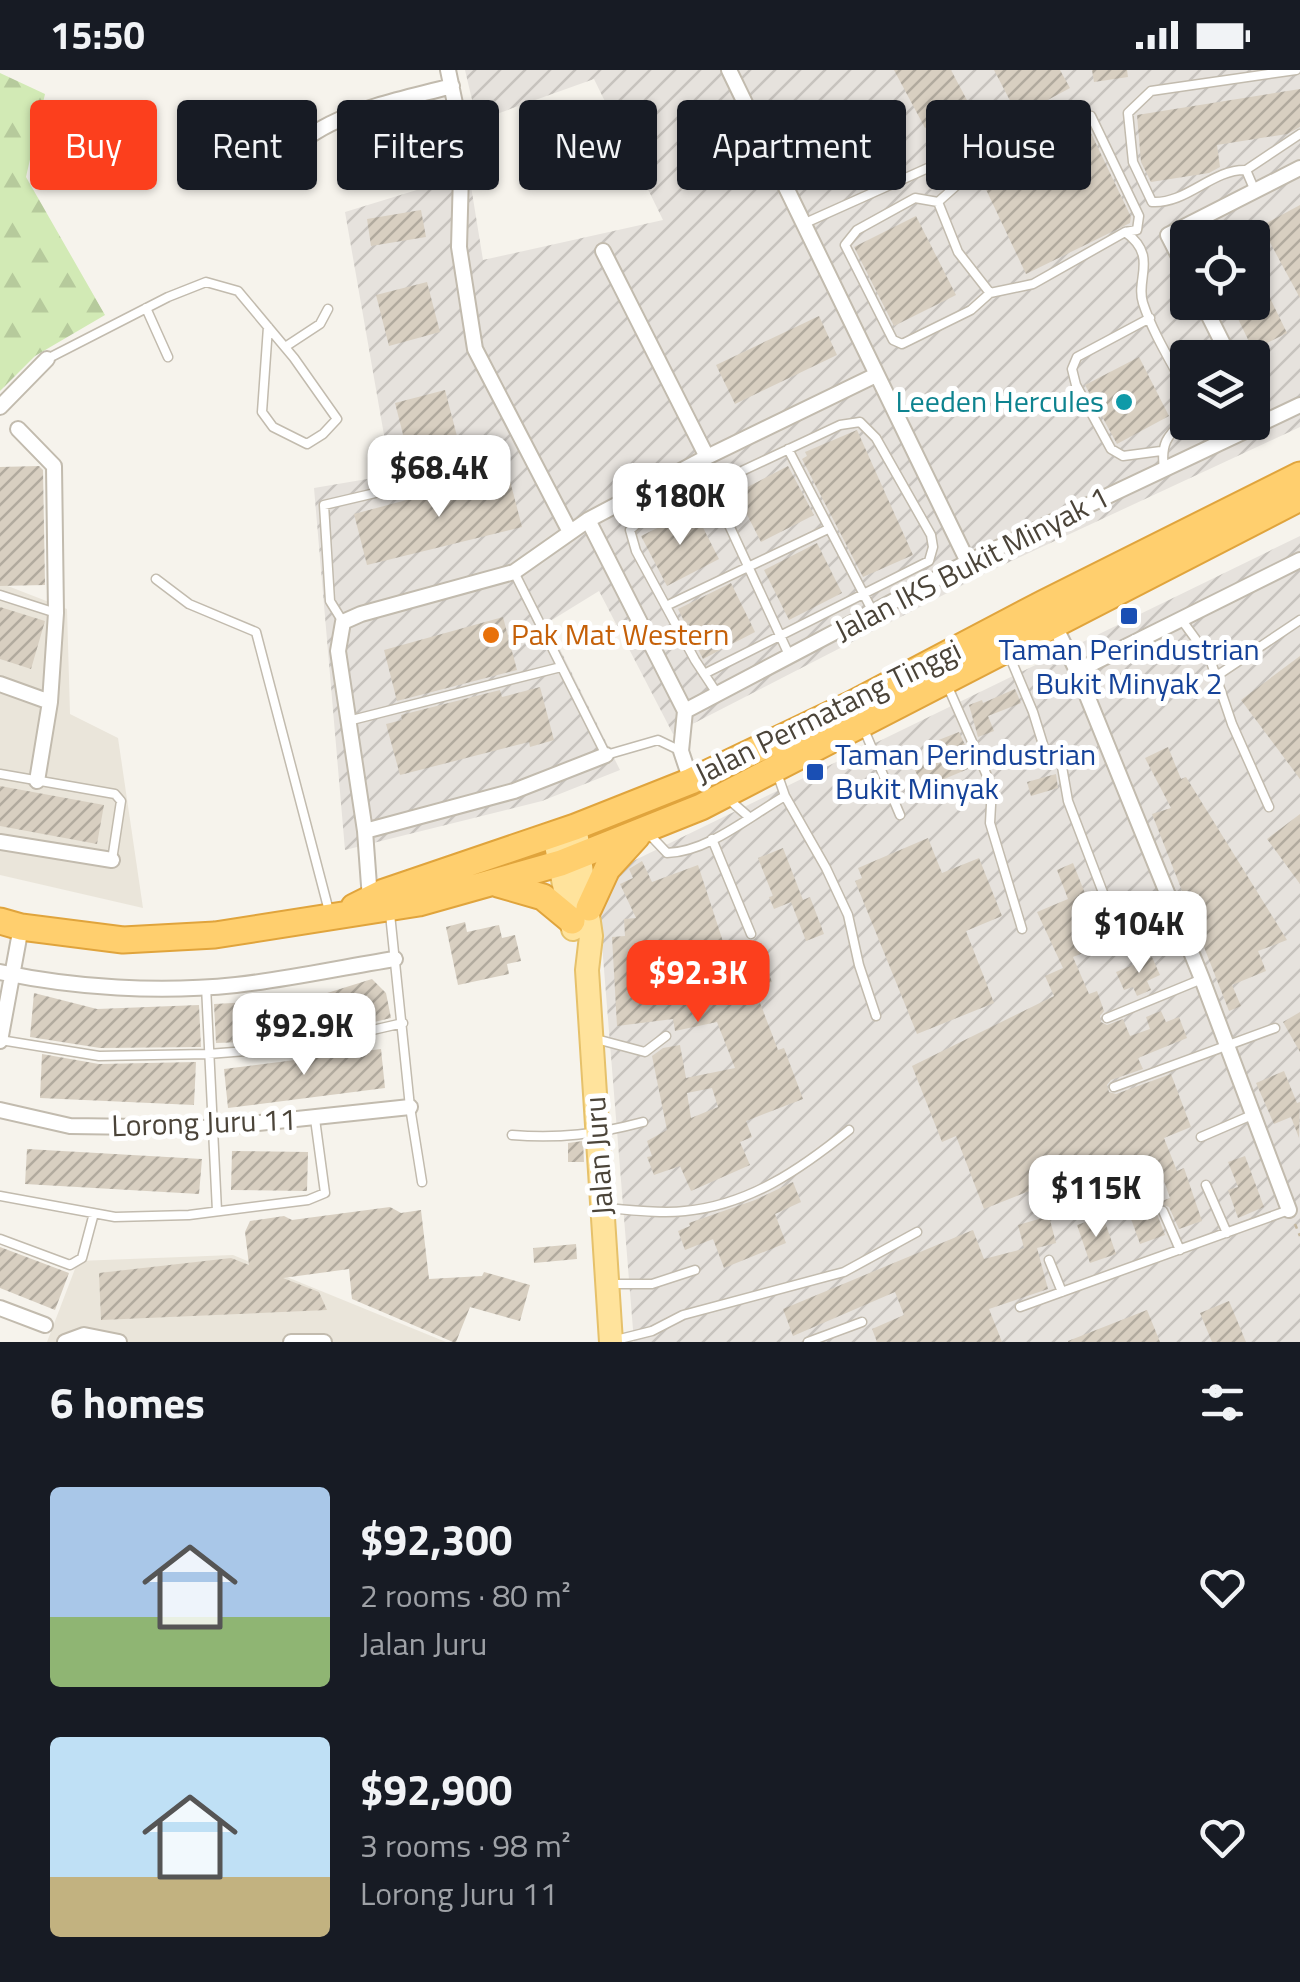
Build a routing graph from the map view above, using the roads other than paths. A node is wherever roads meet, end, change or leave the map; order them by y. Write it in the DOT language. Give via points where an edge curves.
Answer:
graph roads {
  1 [pos="448,70"];
  2 [pos="729,70"];
  3 [pos="1296,70"];
  4 [pos="452,86"];
  5 [pos="454,100"];
  6 [pos="317,131"];
  7 [pos="1300,134"];
  8 [pos="1300,168"];
  9 [pos="926,170"];
  10 [pos="1246,170"];
  11 [pos="462,190"];
  12 [pos="1255,191"];
  13 [pos="938,202"];
  14 [pos="1198,220"];
  15 [pos="803,224"];
  16 [pos="1126,232"];
  17 [pos="602,251"];
  18 [pos="990,293"];
  19 [pos="146,308"];
  20 [pos="328,310"];
  21 [pos="1150,318"];
  22 [pos="268,326"];
  23 [pos="285,347"];
  24 [pos="168,357"];
  25 [pos="1170,358"];
  26 [pos="47,360"];
  27 [pos="876,375"];
  28 [pos="1300,405"];
  29 [pos="0,408"];
  30 [pos="1270,418"];
  31 [pos="18,429"];
  32 [pos="1170,434"];
  33 [pos="1224,440"];
  34 [pos="788,450"];
  35 [pos="1161,451"];
  36 [pos="707,457"];
  37 [pos="498,464"];
  38 [pos="1164,469"];
  39 [pos="1300,475"];
  40 [pos="711,486"];
  41 [pos="1300,498"];
  42 [pos="588,520"];
  43 [pos="828,529"];
  44 [pos="570,532"];
  45 [pos="1300,560"];
  46 [pos="968,562"];
  47 [pos="748,567"];
  48 [pos="514,572"];
  49 [pos="156,579"];
  50 [pos="0,595"];
  51 [pos="862,595"];
  52 [pos="666,606"];
  53 [pos="873,612"];
  54 [pos="1048,613"];
  55 [pos="56,614"];
  56 [pos="1181,620"];
  57 [pos="1300,620"];
  58 [pos="342,622"];
  59 [pos="779,636"];
  60 [pos="1000,638"];
  61 [pos="790,657"];
  62 [pos="561,667"];
  63 [pos="941,670"];
  64 [pos="1077,671"];
  65 [pos="704,674"];
  66 [pos="1215,678"];
  67 [pos="0,684"];
  68 [pos="718,695"];
  69 [pos="50,702"];
  70 [pos="685,711"];
  71 [pos="856,713"];
  72 [pos="348,721"];
  73 [pos="681,750"];
  74 [pos="606,755"];
  75 [pos="775,768"];
  76 [pos="0,774"];
  77 [pos="37,781"];
  78 [pos="691,781"];
  79 [pos="723,795"];
  80 [pos="785,796"];
  81 [pos="1269,807"];
  82 [pos="900,815"];
  83 [pos="749,817"];
  84 [pos="644,829"];
  85 [pos="365,831"];
  86 [pos="565,831"];
  87 [pos="712,839"];
  88 [pos="0,842"];
  89 [pos="112,860"];
  90 [pos="571,860"];
  91 [pos="495,884"];
  92 [pos="380,904"];
  93 [pos="336,914"];
  94 [pos="580,915"];
  95 [pos="10,924"];
  96 [pos="1115,924"];
  97 [pos="1022,928"];
  98 [pos="751,934"];
  99 [pos="395,959"];
  100 [pos="7,974"];
  101 [pos="1202,979"];
  102 [pos="206,986"];
  103 [pos="876,1016"];
  104 [pos="1108,1018"];
  105 [pos="403,1023"];
  106 [pos="1275,1028"];
  107 [pos="666,1036"];
  108 [pos="592,1038"];
  109 [pos="0,1040"];
  110 [pos="1227,1045"];
  111 [pos="208,1054"];
  112 [pos="1114,1088"];
  113 [pos="410,1108"];
  114 [pos="0,1110"];
  115 [pos="1253,1114"];
  116 [pos="315,1119"];
  117 [pos="643,1122"];
  118 [pos="212,1128"];
  119 [pos="850,1130"];
  120 [pos="598,1134"];
  121 [pos="512,1135"];
  122 [pos="1201,1137"];
  123 [pos="422,1182"];
  124 [pos="1206,1185"];
  125 [pos="0,1196"];
  126 [pos="602,1208"];
  127 [pos="1289,1210"];
  128 [pos="217,1211"];
  129 [pos="1163,1211"];
  130 [pos="94,1213"];
  131 [pos="917,1232"];
  132 [pos="1227,1233"];
  133 [pos="0,1240"];
  134 [pos="1180,1250"];
  135 [pos="1050,1260"];
  136 [pos="696,1270"];
  137 [pos="608,1284"];
  138 [pos="1062,1292"];
  139 [pos="0,1308"];
  140 [pos="1020,1308"];
  141 [pos="862,1322"];
  142 [pos="45,1325"];
  143 [pos="64,1342"];
  144 [pos="119,1342"];
  145 [pos="292,1342"];
  146 [pos="324,1342"];
  147 [pos="611,1342"];
  148 [pos="808,1342"];
  1 -- 4 [label="street"];
  2 -- 15 [label="street"];
  3 -- 10 [label="lane" via="1151,91 1128,113 1133,162 1152,202 1167,203 1232,170"];
  4 -- 5 [label="street"];
  4 -- 6 [label="street"];
  7 -- 10 [label="lane"];
  8 -- 12 [label="street"];
  9 -- 15 [label="lane"];
  10 -- 12 [label="lane"];
  11 -- 44 [label="street" via="459,248 474,349"];
  12 -- 14 [label="street"];
  13 -- 16 [label="lane" via="965,178 1091,116 1139,216 1137,230"];
  13 -- 18 [label="lane" via="958,252"];
  13 -- 18 [label="lane" via="914,198 857,230 844,245 893,340 902,344 971,310"];
  15 -- 27 [label="street"];
  16 -- 18 [label="lane" via="1032,284"];
  16 -- 21 [label="lane" via="1146,265 1141,299"];
  17 -- 36 [label="street"];
  19 -- 22 [label="lane" via="206,282 238,290"];
  19 -- 24 [label="lane"];
  19 -- 26 [label="lane"];
  20 -- 23 [label="lane" via="320,324"];
  21 -- 25 [label="lane"];
  21 -- 35 [label="lane" via="1077,357 1072,369 1111,449 1124,456"];
  22 -- 23 [label="lane"];
  22 -- 23 [label="lane" via="262,412 273,427 308,444 337,419"];
  26 -- 29 [label="street"];
  27 -- 36 [label="street"];
  27 -- 46 [label="street"];
  28 -- 30 [label="street, Jalan IKS Bukit Minyak 1"];
  31 -- 55 [label="street" via="54,466"];
  32 -- 35 [label="lane"];
  33 -- 38 [label="street, Jalan IKS Bukit Minyak 1"];
  34 -- 40 [label="lane"];
  34 -- 43 [label="lane"];
  34 -- 51 [label="lane" via="860,422 876,438 931,535 930,561"];
  35 -- 38 [label="lane"];
  36 -- 42 [label="street"];
  37 -- 58 [label="lane" via="324,505 330,601"];
  38 -- 46 [label="street, Jalan IKS Bukit Minyak 1"];
  39 -- 54 [label="highway, Jalan Permatang Tinggi"];
  40 -- 47 [label="lane"];
  40 -- 52 [label="lane" via="630,530"];
  41 -- 54 [label="highway, Jalan Permatang Tinggi"];
  42 -- 44 [label="street"];
  42 -- 70 [label="street"];
  43 -- 47 [label="lane"];
  43 -- 51 [label="lane"];
  44 -- 48 [label="street"];
  45 -- 56 [label="street"];
  46 -- 53 [label="street, Jalan IKS Bukit Minyak 1"];
  47 -- 52 [label="lane"];
  47 -- 59 [label="lane"];
  48 -- 58 [label="street"];
  48 -- 62 [label="lane"];
  49 -- 93 [label="lane" via="189,604 256,632"];
  50 -- 55 [label="lane"];
  51 -- 53 [label="lane"];
  51 -- 59 [label="lane"];
  52 -- 65 [label="lane"];
  53 -- 61 [label="street, Jalan IKS Bukit Minyak 1"];
  54 -- 60 [label="highway, Jalan Permatang Tinggi"];
  54 -- 64 [label="street"];
  55 -- 69 [label="street"];
  56 -- 64 [label="street"];
  56 -- 66 [label="lane" via="1210,659"];
  57 -- 66 [label="lane"];
  58 -- 72 [label="street" via="338,651"];
  59 -- 61 [label="lane"];
  59 -- 65 [label="lane"];
  60 -- 63 [label="highway, Jalan Permatang Tinggi"];
  60 -- 96 [label="lane" via="1046,754 1061,761 1068,801"];
  61 -- 68 [label="street, Jalan IKS Bukit Minyak 1"];
  62 -- 72 [label="lane"];
  62 -- 74 [label="lane"];
  63 -- 71 [label="highway, Jalan Permatang Tinggi"];
  63 -- 97 [label="lane" via="992,787 992,836"];
  64 -- 101 [label="street"];
  65 -- 68 [label="lane"];
  66 -- 81 [label="lane"];
  67 -- 69 [label="street"];
  68 -- 70 [label="street, Jalan IKS Bukit Minyak 1"];
  69 -- 77 [label="street"];
  70 -- 73 [label="street"];
  71 -- 75 [label="highway, Jalan Permatang Tinggi"];
  71 -- 78 [label="highway, Jalan Permatang Tinggi"];
  71 -- 82 [label="lane"];
  72 -- 85 [label="street"];
  73 -- 74 [label="lane" via="658,740"];
  73 -- 78 [label="street"];
  74 -- 85 [label="street" via="514,791"];
  75 -- 79 [label="highway, Jalan Permatang Tinggi"];
  75 -- 80 [label="lane"];
  76 -- 77 [label="lane"];
  77 -- 89 [label="lane" via="115,794 121,801"];
  78 -- 86 [label="highway, Jalan Permatang Tinggi"];
  79 -- 83 [label="lane"];
  79 -- 84 [label="highway, Jalan Permatang Tinggi"];
  80 -- 83 [label="lane"];
  80 -- 103 [label="lane" via="848,915"];
  83 -- 87 [label="lane"];
  84 -- 87 [label="lane" via="666,853"];
  84 -- 90 [label="highway, Jalan Permatang Tinggi"];
  84 -- 94 [label="highway" via="607,869"];
  85 -- 92 [label="street"];
  86 -- 90 [label="main road, Jalan Juru"];
  86 -- 92 [label="highway, Jalan Permatang Tinggi"];
  87 -- 98 [label="lane"];
  88 -- 89 [label="street"];
  90 -- 91 [label="highway, Jalan Permatang Tinggi"];
  90 -- 94 [label="main road, Jalan Juru"];
  91 -- 92 [label="highway, Jalan Permatang Tinggi"];
  91 -- 94 [label="highway"];
  92 -- 93 [label="highway, Jalan Permatang Tinggi"];
  92 -- 99 [label="lane"];
  93 -- 95 [label="highway, Jalan Permatang Tinggi" via="216,935 124,940"];
  94 -- 108 [label="main road, Jalan Juru" via="591,936 586,970"];
  95 -- 100 [label="street"];
  99 -- 102 [label="street"];
  99 -- 105 [label="lane"];
  100 -- 102 [label="street" via="110,987"];
  100 -- 109 [label="street"];
  101 -- 104 [label="lane"];
  101 -- 110 [label="street"];
  102 -- 111 [label="lane"];
  105 -- 111 [label="lane" via="299,1047"];
  105 -- 113 [label="lane"];
  106 -- 110 [label="lane"];
  107 -- 108 [label="lane" via="644,1052"];
  108 -- 120 [label="main road, Jalan Juru"];
  109 -- 111 [label="lane" via="99,1056"];
  110 -- 112 [label="lane"];
  110 -- 115 [label="street"];
  111 -- 118 [label="lane"];
  113 -- 116 [label="street, Lorong Juru 11"];
  113 -- 123 [label="lane"];
  114 -- 118 [label="street, Lorong Juru 11" via="70,1126"];
  115 -- 122 [label="lane"];
  115 -- 127 [label="street"];
  116 -- 118 [label="street, Lorong Juru 11"];
  116 -- 128 [label="lane" via="325,1193"];
  117 -- 120 [label="lane"];
  118 -- 128 [label="lane"];
  119 -- 126 [label="lane" via="749,1196 685,1211"];
  120 -- 121 [label="lane"];
  120 -- 126 [label="main road, Jalan Juru"];
  124 -- 132 [label="lane"];
  125 -- 130 [label="lane"];
  126 -- 137 [label="main road, Jalan Juru"];
  127 -- 132 [label="lane"];
  128 -- 130 [label="lane"];
  129 -- 134 [label="lane"];
  130 -- 133 [label="lane" via="82,1258 70,1266"];
  131 -- 147 [label="lane" via="844,1272 683,1315"];
  132 -- 134 [label="lane"];
  134 -- 138 [label="lane"];
  135 -- 138 [label="lane"];
  136 -- 137 [label="lane" via="652,1284"];
  137 -- 147 [label="main road, Jalan Juru"];
  138 -- 140 [label="lane"];
  139 -- 142 [label="street"];
  141 -- 148 [label="lane"];
  143 -- 144 [label="street" via="84,1335"];
  145 -- 146 [label="street"];
}
